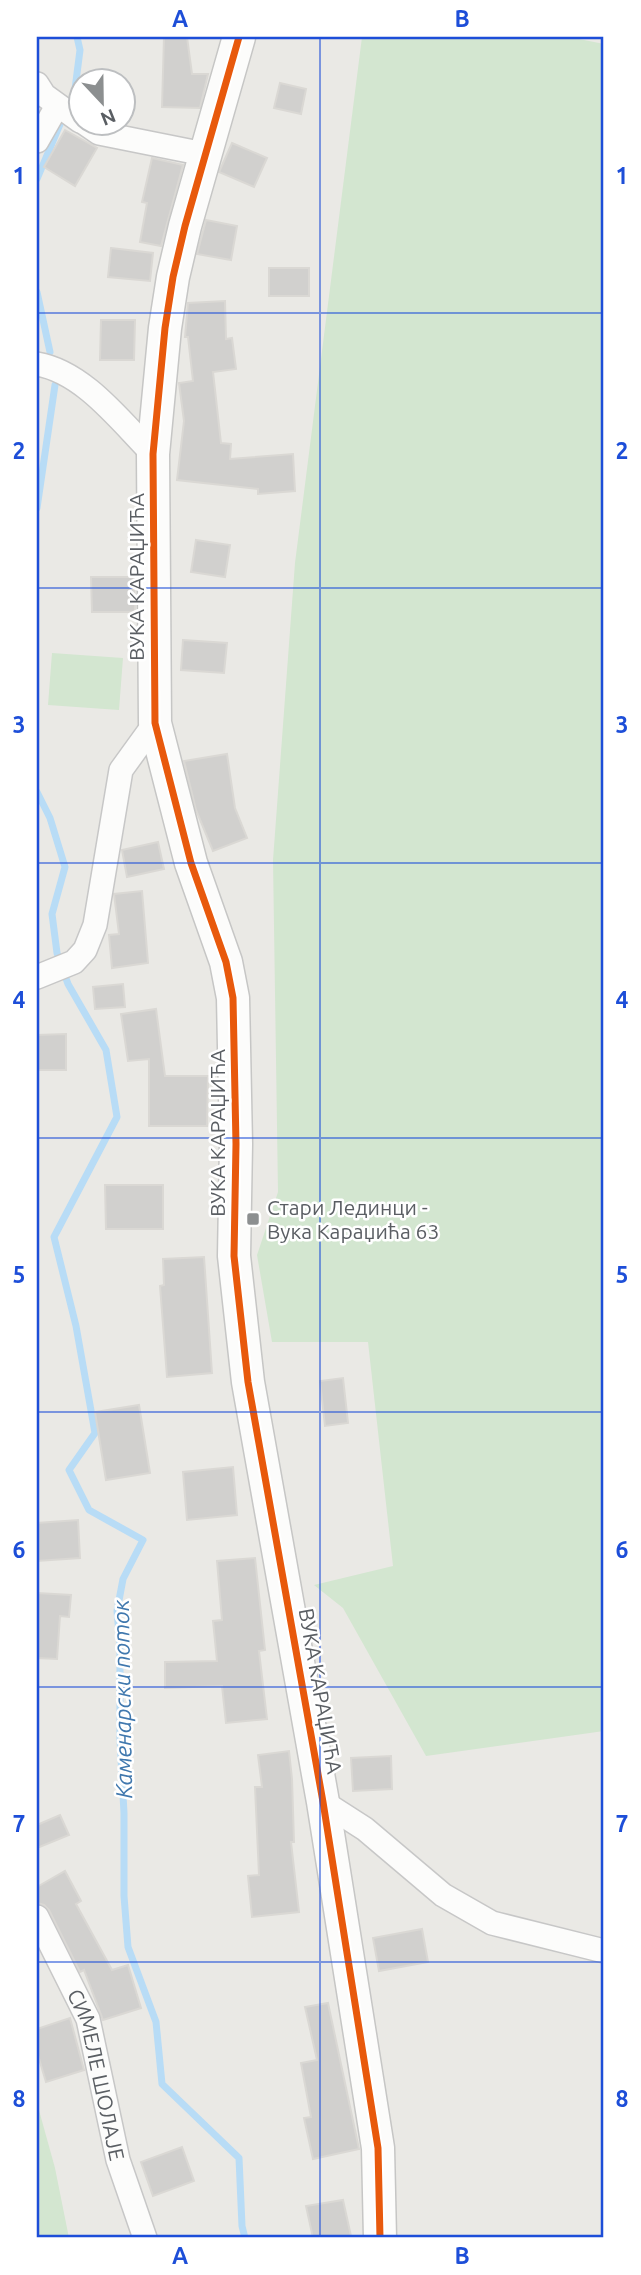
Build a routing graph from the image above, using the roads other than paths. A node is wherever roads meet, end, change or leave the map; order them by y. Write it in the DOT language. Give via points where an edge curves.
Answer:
graph roads {
  1 [pos="239,37"];
  2 [pos="37,84"];
  3 [pos="57,106"];
  4 [pos="66,112"];
  5 [pos="114,136"];
  6 [pos="37,141"];
  7 [pos="204,154"];
  8 [pos="37,364"];
  9 [pos="153,454"];
  10 [pos="155,723"];
  11 [pos="44,975"];
  12 [pos="323,1802"];
  13 [pos="37,1917"];
  14 [pos="604,1951"];
  15 [pos="145,2238"];
  16 [pos="380,2238"];
  1 -- 7 [label="street, ВУКА КАРАЏИЋА"];
  2 -- 3 [label="street"];
  3 -- 4 [label="street"];
  3 -- 6 [label="street"];
  5 -- 7 [label="street"];
  7 -- 9 [label="street, ВУКА КАРАЏИЋА" via="173,276"];
  8 -- 9 [label="street" via="92,393"];
  9 -- 10 [label="street, ВУКА КАРАЏИЋА"];
  10 -- 11 [label="street" via="121,770 95,925 85,950 74,962"];
  10 -- 12 [label="street, ВУКА КАРАЏИЋА" via="191,863 226,962 233,998 234,1256 246,1369"];
  12 -- 14 [label="street" via="365,1829 443,1895 492,1923"];
  12 -- 16 [label="street, ВУКА КАРАЏИЋА" via="378,2148"];
  13 -- 15 [label="street, СИМЕЛЕ ШОЛАЈЕ" via="88,2019 118,2160"];
}
